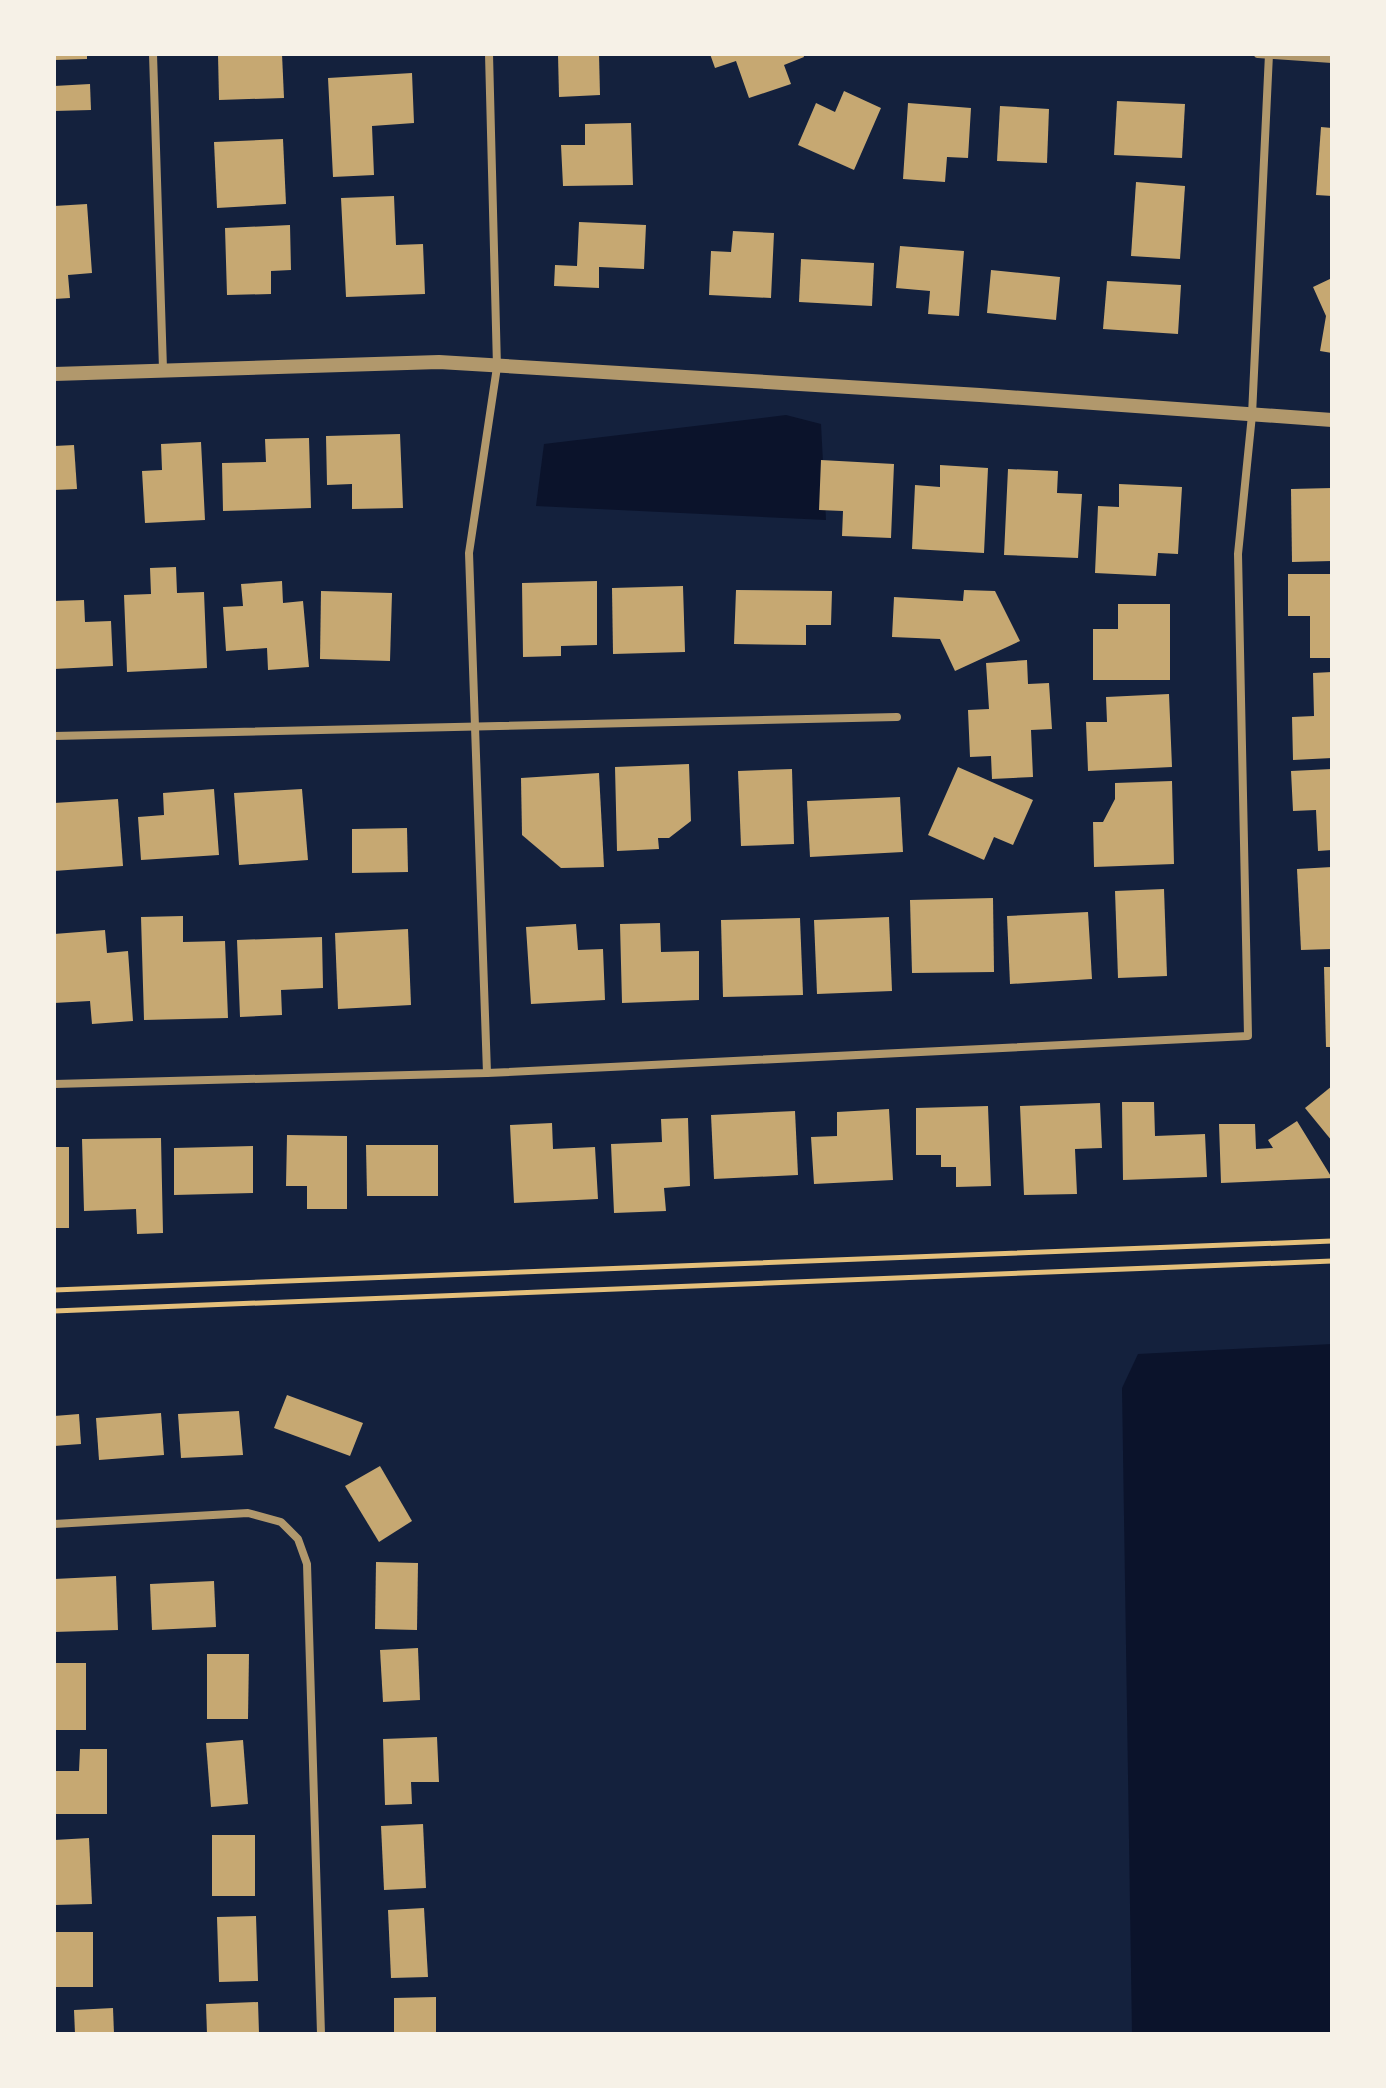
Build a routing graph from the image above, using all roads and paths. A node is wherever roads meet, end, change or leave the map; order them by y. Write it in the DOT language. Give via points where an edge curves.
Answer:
graph roads {
  1 [pos="153,54"];
  2 [pos="489,54"];
  3 [pos="1258,54"];
  4 [pos="1269,54"];
  5 [pos="1332,59"];
  6 [pos="497,367"];
  7 [pos="163,369"];
  8 [pos="54,374"];
  9 [pos="1252,415"];
  10 [pos="1332,420"];
  11 [pos="897,717"];
  12 [pos="476,727"];
  13 [pos="54,736"];
  14 [pos="487,1073"];
  15 [pos="54,1084"];
  16 [pos="1332,1241"];
  17 [pos="1332,1261"];
  18 [pos="54,1290"];
  19 [pos="54,1311"];
  20 [pos="54,1524"];
  21 [pos="321,2034"];
  1 -- 7 [label="street"];
  2 -- 6 [label="street"];
  3 -- 4 [label="street"];
  4 -- 5 [label="street"];
  4 -- 9 [label="street"];
  6 -- 7 [label="street" via="439,362"];
  6 -- 9 [label="street"];
  6 -- 12 [label="street" via="469,553"];
  7 -- 8 [label="street"];
  9 -- 10 [label="street"];
  9 -- 14 [label="street" via="1238,554 1248,1036"];
  11 -- 12 [label="street"];
  12 -- 13 [label="street"];
  12 -- 14 [label="street"];
  14 -- 15 [label="street"];
  16 -- 18 [label="path"];
  17 -- 19 [label="path"];
  20 -- 21 [label="street" via="248,1513 281,1522 298,1539 307,1564"];
}
